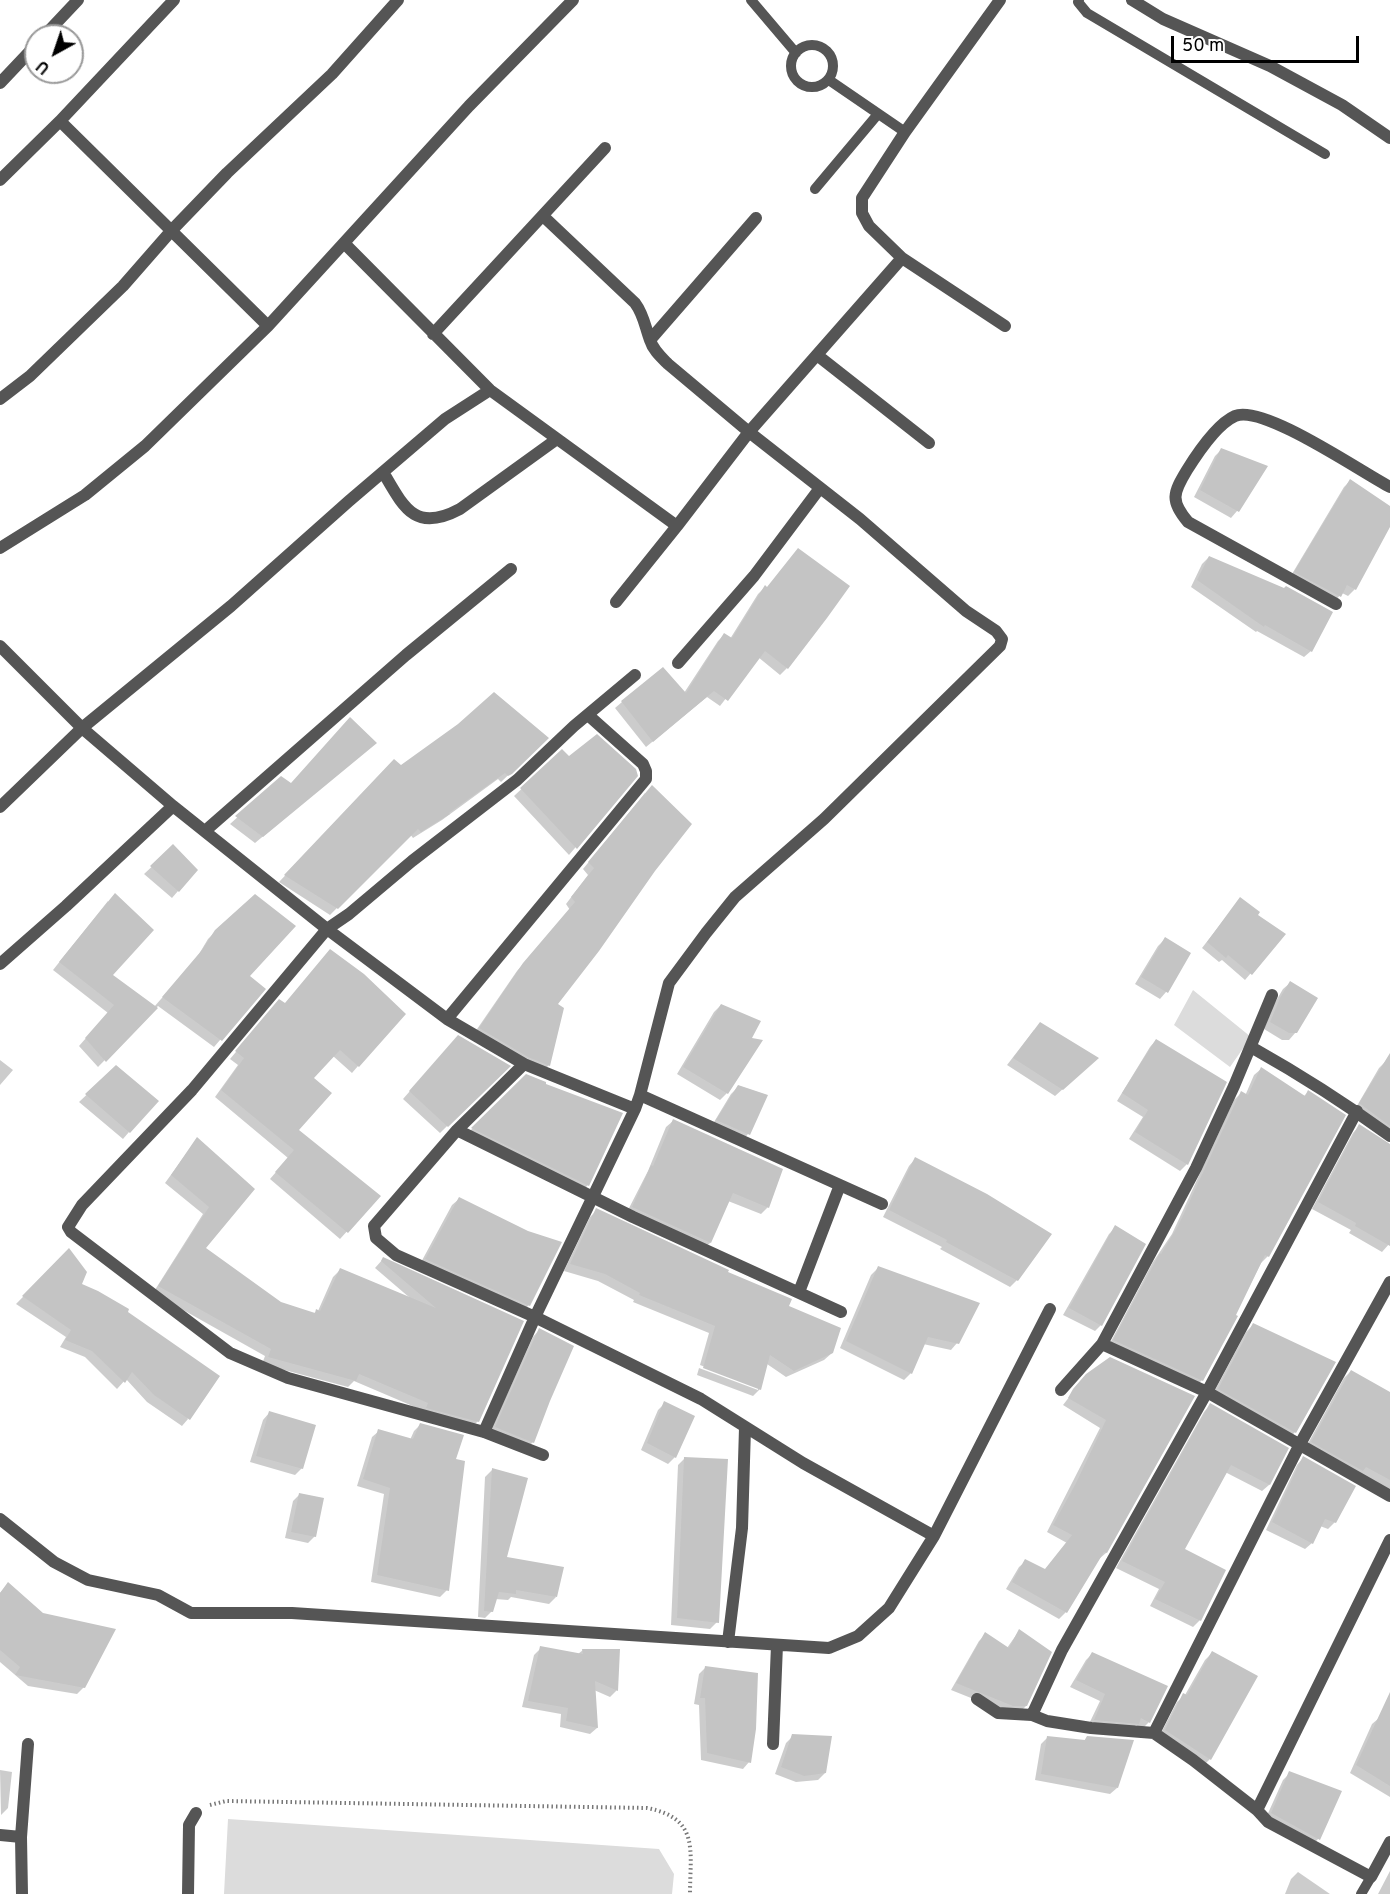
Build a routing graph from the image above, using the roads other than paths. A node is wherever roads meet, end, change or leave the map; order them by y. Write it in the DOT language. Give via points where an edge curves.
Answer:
graph roads {
  1 [pos="78,0"];
  2 [pos="174,0"];
  3 [pos="398,0"];
  4 [pos="573,0"];
  5 [pos="751,0"];
  6 [pos="1000,0"];
  7 [pos="1079,0"];
  8 [pos="1132,0"];
  9 [pos="55,24"];
  10 [pos="796,53"];
  11 [pos="24,58"];
  12 [pos="829,80"];
  13 [pos="0,83"];
  14 [pos="878,114"];
  15 [pos="60,121"];
  16 [pos="905,132"];
  17 [pos="1390,138"];
  18 [pos="605,148"];
  19 [pos="1325,154"];
  20 [pos="0,180"];
  21 [pos="815,189"];
  22 [pos="543,216"];
  23 [pos="756,218"];
  24 [pos="172,230"];
  25 [pos="345,244"];
  26 [pos="902,258"];
  27 [pos="268,326"];
  28 [pos="1005,326"];
  29 [pos="433,334"];
  30 [pos="650,340"];
  31 [pos="818,355"];
  32 [pos="490,390"];
  33 [pos="0,399"];
  34 [pos="749,432"];
  35 [pos="557,439"];
  36 [pos="929,443"];
  37 [pos="383,472"];
  38 [pos="1388,483"];
  39 [pos="820,488"];
  40 [pos="677,526"];
  41 [pos="0,548"];
  42 [pos="511,569"];
  43 [pos="616,602"];
  44 [pos="1336,604"];
  45 [pos="0,646"];
  46 [pos="678,663"];
  47 [pos="635,675"];
  48 [pos="588,715"];
  49 [pos="82,728"];
  50 [pos="173,806"];
  51 [pos="0,807"];
  52 [pos="206,831"];
  53 [pos="327,929"];
  54 [pos="0,963"];
  55 [pos="1272,995"];
  56 [pos="447,1019"];
  57 [pos="1251,1047"];
  58 [pos="524,1064"];
  59 [pos="640,1095"];
  60 [pos="635,1108"];
  61 [pos="1357,1111"];
  62 [pos="457,1130"];
  63 [pos="1390,1136"];
  64 [pos="840,1185"];
  65 [pos="593,1198"];
  66 [pos="882,1204"];
  67 [pos="1390,1282"];
  68 [pos="799,1292"];
  69 [pos="1050,1308"];
  70 [pos="841,1312"];
  71 [pos="535,1317"];
  72 [pos="1102,1344"];
  73 [pos="1061,1390"];
  74 [pos="1207,1392"];
  75 [pos="745,1428"];
  76 [pos="484,1432"];
  77 [pos="1300,1444"];
  78 [pos="543,1455"];
  79 [pos="1390,1496"];
  80 [pos="0,1519"];
  81 [pos="934,1536"];
  82 [pos="1390,1540"];
  83 [pos="728,1642"];
  84 [pos="777,1645"];
  85 [pos="977,1699"];
  86 [pos="1032,1715"];
  87 [pos="1154,1733"];
  88 [pos="28,1744"];
  89 [pos="773,1744"];
  90 [pos="1257,1810"];
  91 [pos="196,1813"];
  92 [pos="0,1835"];
  93 [pos="21,1837"];
  94 [pos="1390,1842"];
  95 [pos="1371,1877"];
  96 [pos="22,1894"];
  97 [pos="188,1894"];
  98 [pos="1361,1894"];
  1 -- 9 [label="street"];
  2 -- 15 [label="street"];
  3 -- 24 [label="street" via="332,74"];
  4 -- 25 [label="street" via="469,106"];
  5 -- 10 [label="lane"];
  6 -- 16 [label="street"];
  7 -- 19 [label="lane" via="1088,13"];
  8 -- 17 [label="street" via="1163,19 1270,66 1342,105"];
  10 -- 12 [label="lane" via="791,69 799,83 815,87"];
  10 -- 12 [label="lane" via="810,45 826,50 834,64"];
  11 -- 13 [label="street"];
  12 -- 14 [label="lane"];
  14 -- 16 [label="lane"];
  14 -- 21 [label="lane"];
  15 -- 20 [label="street"];
  15 -- 24 [label="street"];
  16 -- 26 [label="street" via="862,198 862,213 869,226"];
  18 -- 22 [label="street"];
  22 -- 29 [label="street"];
  22 -- 30 [label="street" via="635,303"];
  23 -- 30 [label="street"];
  24 -- 27 [label="street"];
  24 -- 33 [label="street" via="123,286 30,376"];
  25 -- 27 [label="street"];
  25 -- 29 [label="street"];
  26 -- 28 [label="street"];
  26 -- 31 [label="street"];
  27 -- 41 [label="street" via="113,473"];
  29 -- 32 [label="street"];
  30 -- 34 [label="street" via="657,354"];
  31 -- 34 [label="street"];
  31 -- 36 [label="street"];
  32 -- 35 [label="street"];
  32 -- 37 [label="street" via="446,419"];
  34 -- 39 [label="street"];
  34 -- 40 [label="street"];
  35 -- 37 [label="street" via="460,509 436,519 426,519 403,506"];
  35 -- 40 [label="street"];
  37 -- 49 [label="street" via="231,606"];
  38 -- 44 [label="street" via="1268,420 1238,415 1223,423 1179,487 1174,499 1178,512 1188,522"];
  39 -- 46 [label="street" via="754,576"];
  39 -- 59 [label="street" via="966,611 996,631 1002,639 1000,646 824,819 735,897 713,924 669,983"];
  40 -- 43 [label="street"];
  42 -- 52 [label="street" via="406,655"];
  45 -- 49 [label="street"];
  47 -- 48 [label="street"];
  48 -- 53 [label="street" via="517,780"];
  48 -- 56 [label="street" via="643,764 646,778"];
  49 -- 50 [label="street"];
  49 -- 51 [label="street"];
  50 -- 52 [label="street"];
  50 -- 54 [label="street"];
  52 -- 53 [label="street"];
  53 -- 56 [label="street"];
  53 -- 76 [label="street" via="192,1090 82,1206 68,1227 230,1353 288,1378"];
  55 -- 57 [label="street"];
  56 -- 58 [label="street"];
  57 -- 61 [label="street"];
  57 -- 72 [label="street" via="1196,1168"];
  58 -- 60 [label="street"];
  58 -- 62 [label="street"];
  59 -- 60 [label="street"];
  59 -- 64 [label="street"];
  60 -- 65 [label="street"];
  61 -- 63 [label="street"];
  61 -- 74 [label="street"];
  62 -- 65 [label="street"];
  62 -- 71 [label="street" via="374,1226 376,1238 396,1255"];
  64 -- 66 [label="street"];
  64 -- 68 [label="street"];
  65 -- 68 [label="street"];
  65 -- 71 [label="street"];
  67 -- 77 [label="street"];
  68 -- 70 [label="street"];
  69 -- 81 [label="street"];
  71 -- 75 [label="street" via="701,1399"];
  71 -- 76 [label="street"];
  72 -- 73 [label="street"];
  72 -- 74 [label="street"];
  74 -- 77 [label="street"];
  74 -- 86 [label="street" via="1062,1650"];
  75 -- 81 [label="street"];
  75 -- 83 [label="street" via="742,1528"];
  76 -- 78 [label="street"];
  77 -- 79 [label="street"];
  77 -- 87 [label="street"];
  80 -- 83 [label="street" via="54,1562 88,1580 158,1595 191,1612 292,1613"];
  81 -- 84 [label="street" via="889,1608 858,1636 829,1648"];
  82 -- 90 [label="street"];
  83 -- 84 [label="street"];
  84 -- 89 [label="street"];
  85 -- 86 [label="street" via="998,1713"];
  86 -- 87 [label="street" via="1047,1722"];
  87 -- 90 [label="street"];
  88 -- 93 [label="street"];
  90 -- 95 [label="street" via="1268,1822"];
  91 -- 97 [label="street" via="189,1825"];
  92 -- 93 [label="street"];
  93 -- 96 [label="street"];
  94 -- 95 [label="street"];
  95 -- 98 [label="lane"];
}
